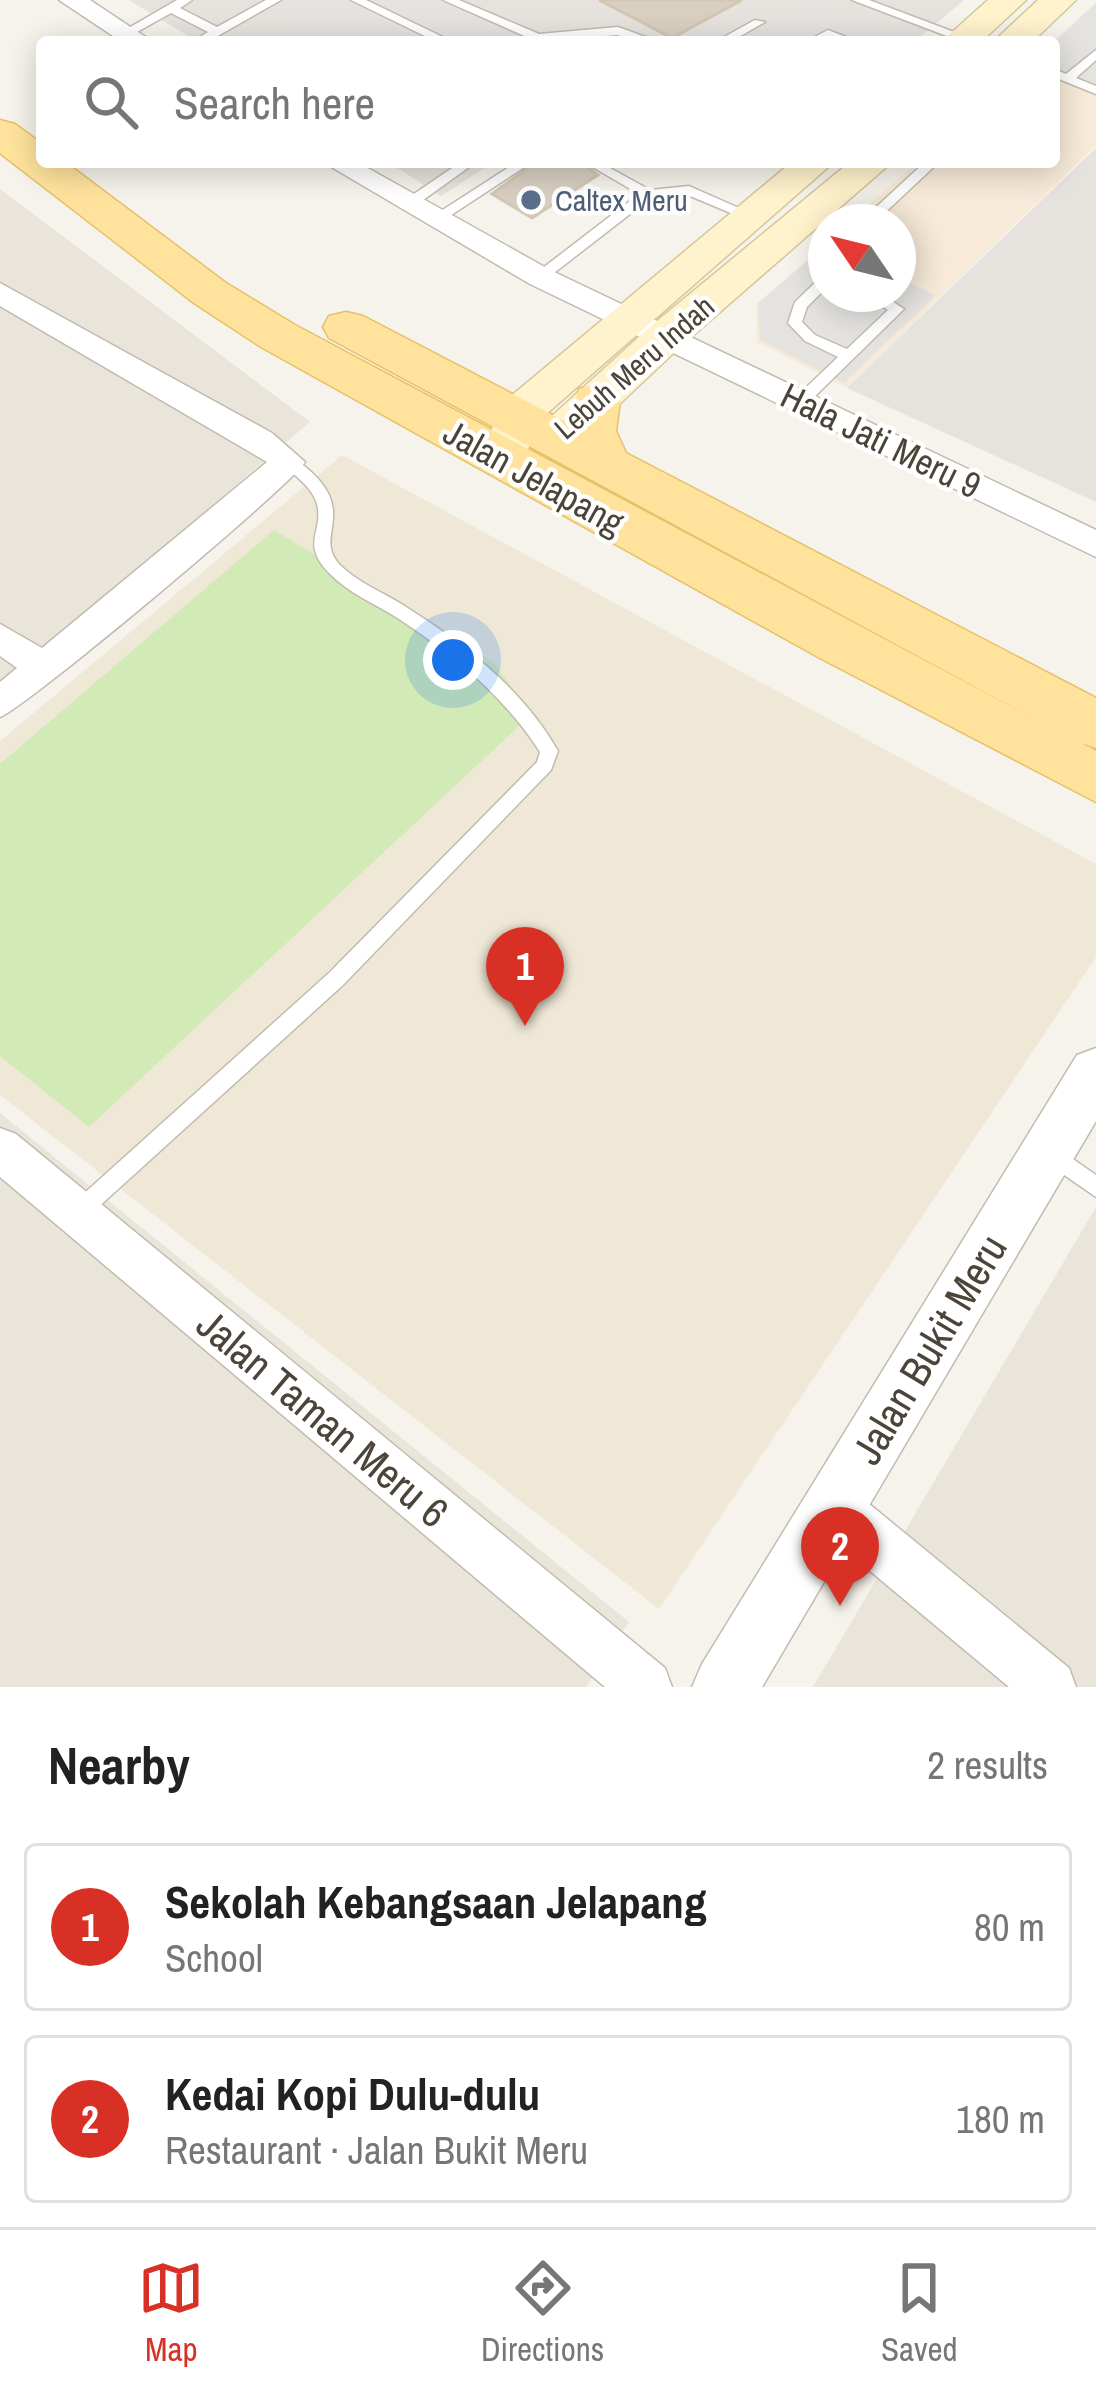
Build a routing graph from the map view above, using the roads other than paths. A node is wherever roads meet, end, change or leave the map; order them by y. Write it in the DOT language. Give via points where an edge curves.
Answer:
graph roads {
  1 [pos="72,0"];
  2 [pos="186,0"];
  3 [pos="275,0"];
  4 [pos="358,0"];
  5 [pos="449,0"];
  6 [pos="858,0"];
  7 [pos="1059,0"];
  8 [pos="996,2"];
  9 [pos="170,8"];
  10 [pos="759,22"];
  11 [pos="217,32"];
  12 [pos="130,36"];
  13 [pos="135,36"];
  14 [pos="209,36"];
  15 [pos="434,36"];
  16 [pos="533,36"];
  17 [pos="565,36"];
  18 [pos="632,36"];
  19 [pos="733,36"];
  20 [pos="952,36"];
  21 [pos="966,36"];
  22 [pos="1018,36"];
  23 [pos="1096,54"];
  24 [pos="1061,76"];
  25 [pos="1096,90"];
  26 [pos="0,96"];
  27 [pos="36,123"];
  28 [pos="0,133"];
  29 [pos="36,161"];
  30 [pos="46,168"];
  31 [pos="97,168"];
  32 [pos="347,168"];
  33 [pos="461,168"];
  34 [pos="516,168"];
  35 [pos="601,168"];
  36 [pos="807,168"];
  37 [pos="866,168"];
  38 [pos="926,168"];
  39 [pos="648,194"];
  40 [pos="886,204"];
  41 [pos="407,205"];
  42 [pos="750,216"];
  43 [pos="434,220"];
  44 [pos="540,277"];
  45 [pos="0,293"];
  46 [pos="808,297"];
  47 [pos="892,312"];
  48 [pos="627,317"];
  49 [pos="666,336"];
  50 [pos="849,356"];
  51 [pos="596,400"];
  52 [pos="801,401"];
  53 [pos="525,440"];
  54 [pos="289,462"];
  55 [pos="606,466"];
  56 [pos="1096,545"];
  57 [pos="0,638"];
  58 [pos="44,667"];
  59 [pos="0,703"];
  60 [pos="1096,725"];
  61 [pos="1096,778"];
  62 [pos="1096,1072"];
  63 [pos="0,1149"];
  64 [pos="1048,1152"];
  65 [pos="1096,1187"];
  66 [pos="77,1213"];
  67 [pos="833,1507"];
  68 [pos="646,1687"];
  69 [pos="725,1687"];
  70 [pos="1049,1687"];
  1 -- 12 [label="street"];
  2 -- 9 [label="lane"];
  3 -- 11 [label="lane"];
  4 -- 15 [label="lane"];
  5 -- 16 [label="lane"];
  6 -- 20 [label="lane"];
  7 -- 22 [label="main road"];
  8 -- 21 [label="main road"];
  9 -- 11 [label="lane"];
  9 -- 13 [label="lane"];
  10 -- 19 [label="lane"];
  11 -- 14 [label="lane"];
  17 -- 18 [label="lane"];
  23 -- 24 [label="lane"];
  24 -- 25 [label="lane"];
  26 -- 27 [label="main road"];
  28 -- 29 [label="main road, Jalan Jelapang"];
  30 -- 53 [label="main road, Jalan Jelapang" via="209,293"];
  31 -- 53 [label="main road, Jalan Jelapang" via="211,250"];
  32 -- 41 [label="street, Hala Jati Meru 9"];
  33 -- 41 [label="lane"];
  34 -- 43 [label="lane"];
  35 -- 39 [label="lane"];
  36 -- 42 [label="main road, Lebuh Meru Indah"];
  37 -- 49 [label="main road, Lebuh Meru Indah"];
  38 -- 40 [label="lane"];
  39 -- 42 [label="lane" via="684,189"];
  39 -- 44 [label="lane"];
  41 -- 43 [label="street, Hala Jati Meru 9"];
  42 -- 48 [label="main road, Lebuh Meru Indah"];
  43 -- 44 [label="street, Hala Jati Meru 9"];
  44 -- 48 [label="street, Hala Jati Meru 9"];
  45 -- 54 [label="street"];
  46 -- 50 [label="lane" via="795,322"];
  47 -- 50 [label="lane"];
  48 -- 49 [label="street, Hala Jati Meru 9"];
  48 -- 53 [label="main road, Lebuh Meru Indah"];
  49 -- 51 [label="main road, Lebuh Meru Indah"];
  49 -- 52 [label="street, Hala Jati Meru 9"];
  50 -- 52 [label="lane"];
  51 -- 53 [label="main road, Lebuh Meru Indah"];
  51 -- 55 [label="main road" via="591,431"];
  52 -- 56 [label="street, Hala Jati Meru 9"];
  53 -- 55 [label="main road, Jalan Jelapang"];
  53 -- 61 [label="main road, Jalan Jelapang"];
  54 -- 58 [label="street"];
  54 -- 66 [label="lane" via="326,495 321,533 332,568 491,678 549,751 545,765 336,979"];
  55 -- 60 [label="main road, Jalan Jelapang"];
  57 -- 58 [label="street"];
  58 -- 59 [label="street"];
  62 -- 64 [label="street, Jalan Bukit Meru"];
  63 -- 66 [label="street, Jalan Taman Meru 6"];
  64 -- 65 [label="lane"];
  64 -- 67 [label="street, Jalan Bukit Meru"];
  66 -- 68 [label="street, Jalan Taman Meru 6"];
  67 -- 69 [label="street, Jalan Bukit Meru"];
  67 -- 70 [label="street"];
}
